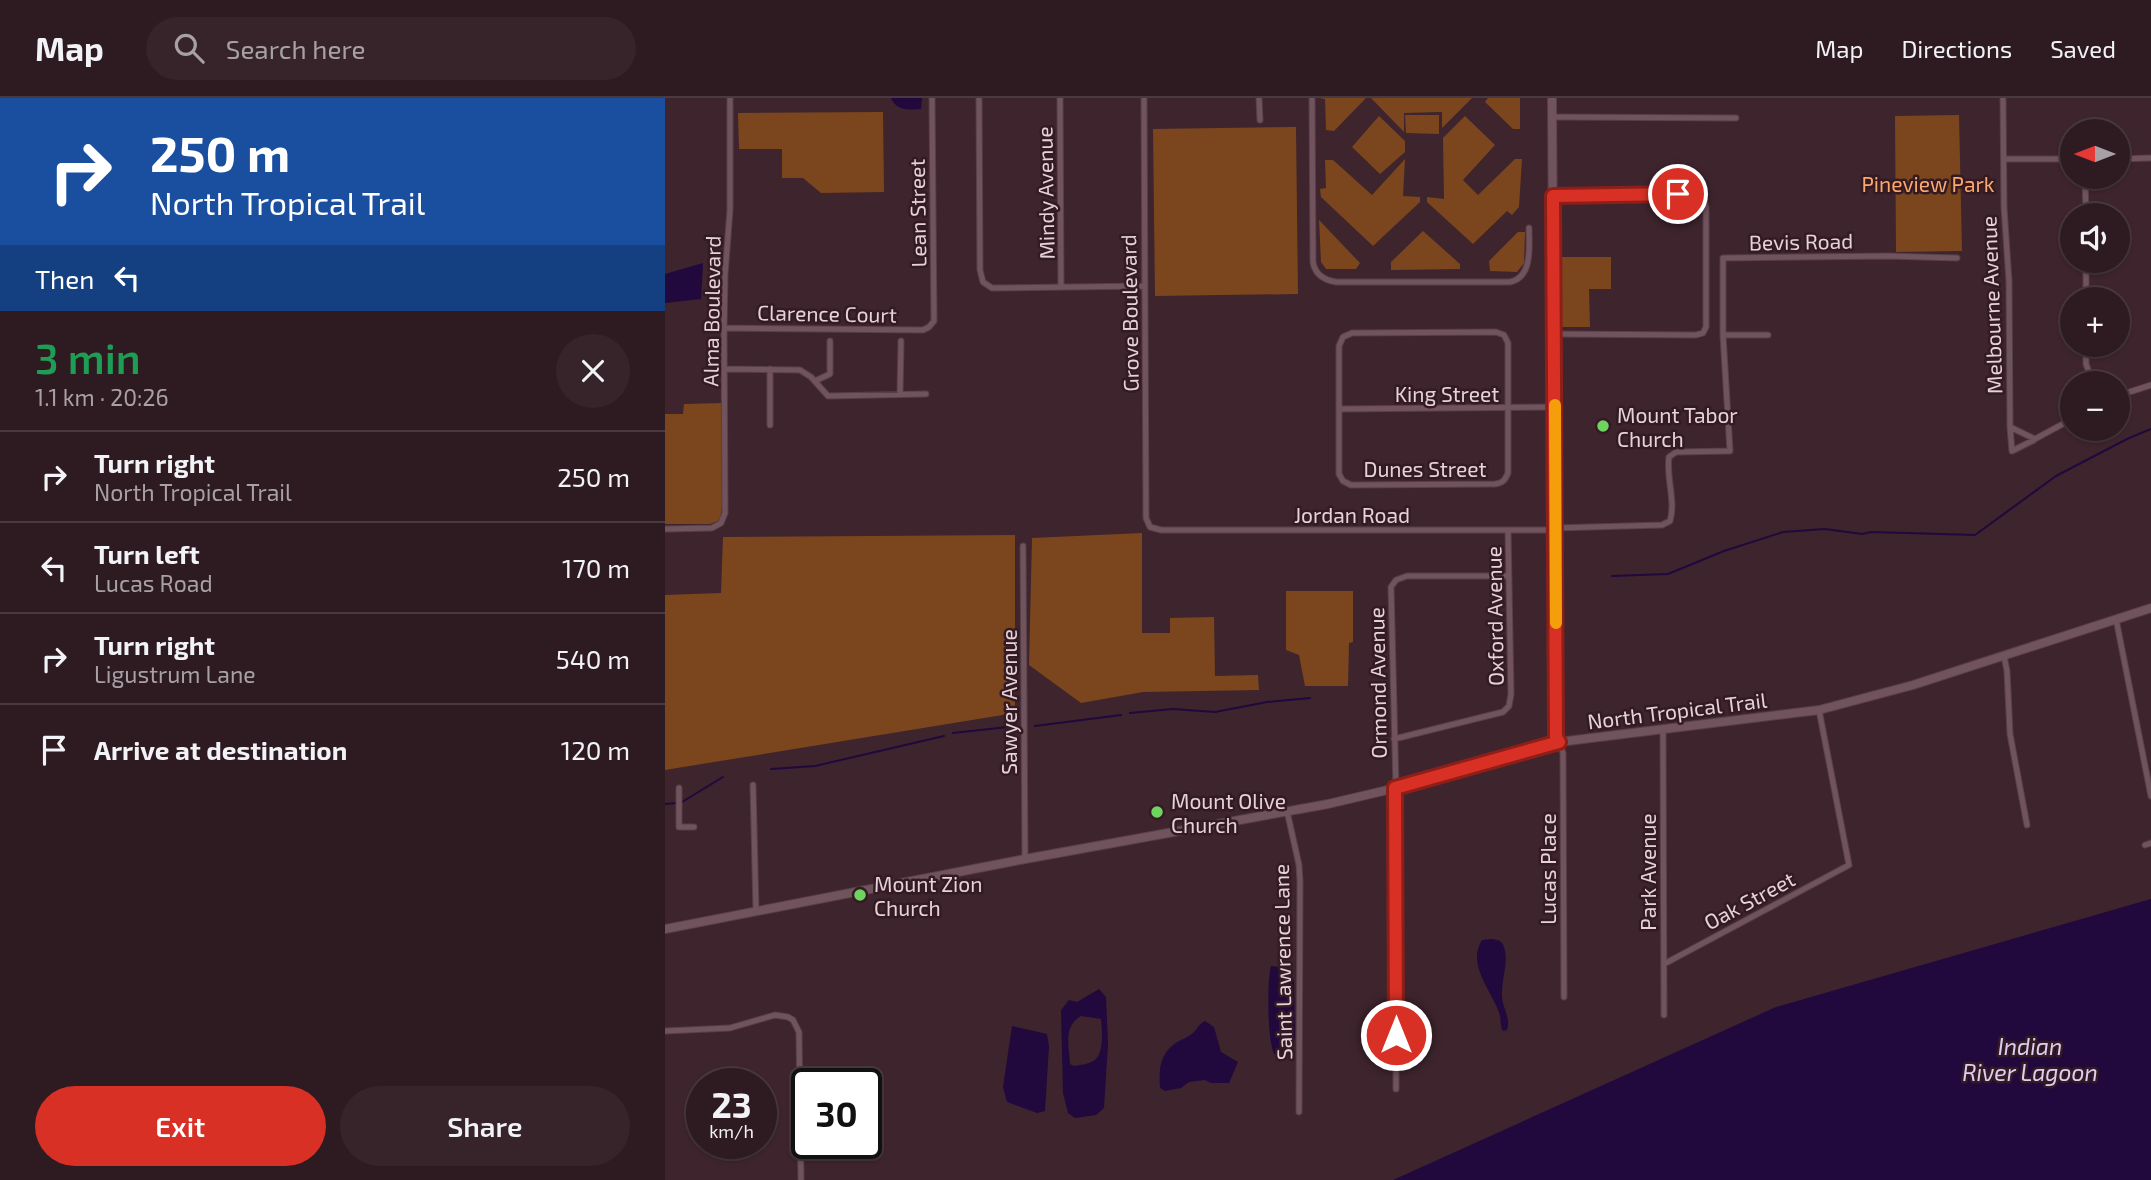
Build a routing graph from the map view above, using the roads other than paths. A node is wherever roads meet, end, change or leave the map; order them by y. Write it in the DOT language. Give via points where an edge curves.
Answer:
graph roads {
  1 [pos="730,98"];
  2 [pos="932,98"];
  3 [pos="979,98"];
  4 [pos="1060,98"];
  5 [pos="1145,98"];
  6 [pos="1259,98"];
  7 [pos="1312,98"];
  8 [pos="1552,98"];
  9 [pos="2003,98"];
  10 [pos="1552,117"];
  11 [pos="1736,118"];
  12 [pos="1260,120"];
  13 [pos="2151,158"];
  14 [pos="2004,159"];
  15 [pos="2060,159"];
  16 [pos="2130,159"];
  17 [pos="1553,196"];
  18 [pos="1529,228"];
  19 [pos="1957,258"];
  20 [pos="1145,286"];
  21 [pos="1061,287"];
  22 [pos="929,327"];
  23 [pos="724,328"];
  24 [pos="1553,334"];
  25 [pos="1723,335"];
  26 [pos="1768,335"];
  27 [pos="830,341"];
  28 [pos="901,341"];
  29 [pos="724,369"];
  30 [pos="770,369"];
  31 [pos="815,381"];
  32 [pos="2151,385"];
  33 [pos="2130,392"];
  34 [pos="900,394"];
  35 [pos="926,394"];
  36 [pos="1555,407"];
  37 [pos="1508,408"];
  38 [pos="1339,409"];
  39 [pos="770,425"];
  40 [pos="2060,425"];
  41 [pos="2010,427"];
  42 [pos="2035,439"];
  43 [pos="1150,527"];
  44 [pos="665,528"];
  45 [pos="1555,529"];
  46 [pos="1508,530"];
  47 [pos="1023,546"];
  48 [pos="1509,576"];
  49 [pos="2151,608"];
  50 [pos="2116,619"];
  51 [pos="2004,656"];
  52 [pos="1819,710"];
  53 [pos="1663,728"];
  54 [pos="1394,739"];
  55 [pos="1559,742"];
  56 [pos="753,785"];
  57 [pos="679,788"];
  58 [pos="1395,788"];
  59 [pos="2151,796"];
  60 [pos="1287,811"];
  61 [pos="2027,824"];
  62 [pos="694,827"];
  63 [pos="1025,859"];
  64 [pos="756,911"];
  65 [pos="665,929"];
  66 [pos="1664,964"];
  67 [pos="1564,997"];
  68 [pos="1664,1015"];
  69 [pos="665,1031"];
  70 [pos="1396,1089"];
  71 [pos="1299,1112"];
  72 [pos="801,1180"];
  1 -- 23 [label="street, Alma Boulevard"];
  2 -- 22 [label="street, Lean Street" via="934,321"];
  3 -- 21 [label="street" via="983,282 992,288"];
  4 -- 21 [label="street, Mindy Avenue"];
  5 -- 20 [label="street, Grove Boulevard"];
  6 -- 12 [label="street"];
  7 -- 18 [label="street" via="1314,268 1321,277 1336,282 1510,282 1526,269"];
  8 -- 10 [label="street"];
  9 -- 14 [label="street, Melbourne Avenue"];
  10 -- 11 [label="street"];
  10 -- 17 [label="street"];
  13 -- 16 [label="street"];
  14 -- 15 [label="street"];
  14 -- 41 [label="street, Melbourne Avenue"];
  17 -- 24 [label="street"];
  17 -- 24 [label="street" via="1697,194 1704,199 1706,327 1696,335"];
  19 -- 25 [label="street, Bevis Road" via="1723,258"];
  20 -- 21 [label="street"];
  20 -- 43 [label="street, Grove Boulevard" via="1146,518"];
  22 -- 23 [label="street, Clarence Court"];
  23 -- 29 [label="street, Alma Boulevard"];
  24 -- 36 [label="street"];
  25 -- 26 [label="street"];
  25 -- 45 [label="street, Bevis Road" via="1730,452 1676,452 1669,457 1672,513 1670,521 1662,525"];
  27 -- 31 [label="street" via="830,374"];
  28 -- 34 [label="street"];
  29 -- 30 [label="street"];
  29 -- 44 [label="street, Alma Boulevard" via="726,513 712,528"];
  30 -- 31 [label="street" via="800,370"];
  30 -- 39 [label="street"];
  31 -- 34 [label="street" via="828,396"];
  32 -- 33 [label="street"];
  34 -- 35 [label="street"];
  36 -- 37 [label="street, King Street"];
  36 -- 45 [label="street"];
  37 -- 38 [label="street, King Street"];
  37 -- 38 [label="street" via="1508,343 1504,335 1365,332 1343,337 1339,346"];
  37 -- 38 [label="street, Dunes Street" via="1508,473 1501,483 1351,485 1339,474"];
  40 -- 42 [label="street"];
  41 -- 42 [label="street"];
  41 -- 42 [label="street" via="2012,451"];
  43 -- 46 [label="street, Jordan Road"];
  45 -- 46 [label="street, Jordan Road"];
  45 -- 55 [label="street"];
  46 -- 48 [label="street, Oxford Avenue"];
  47 -- 63 [label="street, Sawyer Avenue"];
  48 -- 54 [label="street, Oxford Avenue" via="1509,706 1503,712"];
  48 -- 54 [label="street, Ormond Avenue" via="1407,576 1391,587"];
  49 -- 50 [label="street, North Tropical Trail"];
  50 -- 51 [label="street, North Tropical Trail"];
  50 -- 59 [label="street"];
  51 -- 52 [label="street, North Tropical Trail"];
  51 -- 61 [label="street" via="2010,734"];
  52 -- 53 [label="street, North Tropical Trail"];
  52 -- 66 [label="street, Oak Street" via="1849,865"];
  53 -- 55 [label="street, North Tropical Trail"];
  53 -- 66 [label="street, Park Avenue"];
  54 -- 58 [label="street, Ormond Avenue"];
  55 -- 58 [label="street, North Tropical Trail"];
  55 -- 67 [label="street, Lucas Place" via="1563,753"];
  56 -- 64 [label="street"];
  57 -- 62 [label="street" via="679,827"];
  58 -- 60 [label="street, North Tropical Trail"];
  58 -- 70 [label="street, Ormond Avenue"];
  60 -- 63 [label="street, North Tropical Trail"];
  60 -- 71 [label="street, Saint Lawrence Lane" via="1300,881"];
  63 -- 64 [label="street, North Tropical Trail"];
  64 -- 65 [label="street, North Tropical Trail"];
  66 -- 68 [label="street, Park Avenue"];
  69 -- 72 [label="street" via="730,1028 775,1015 793,1020 799,1032"];
}
